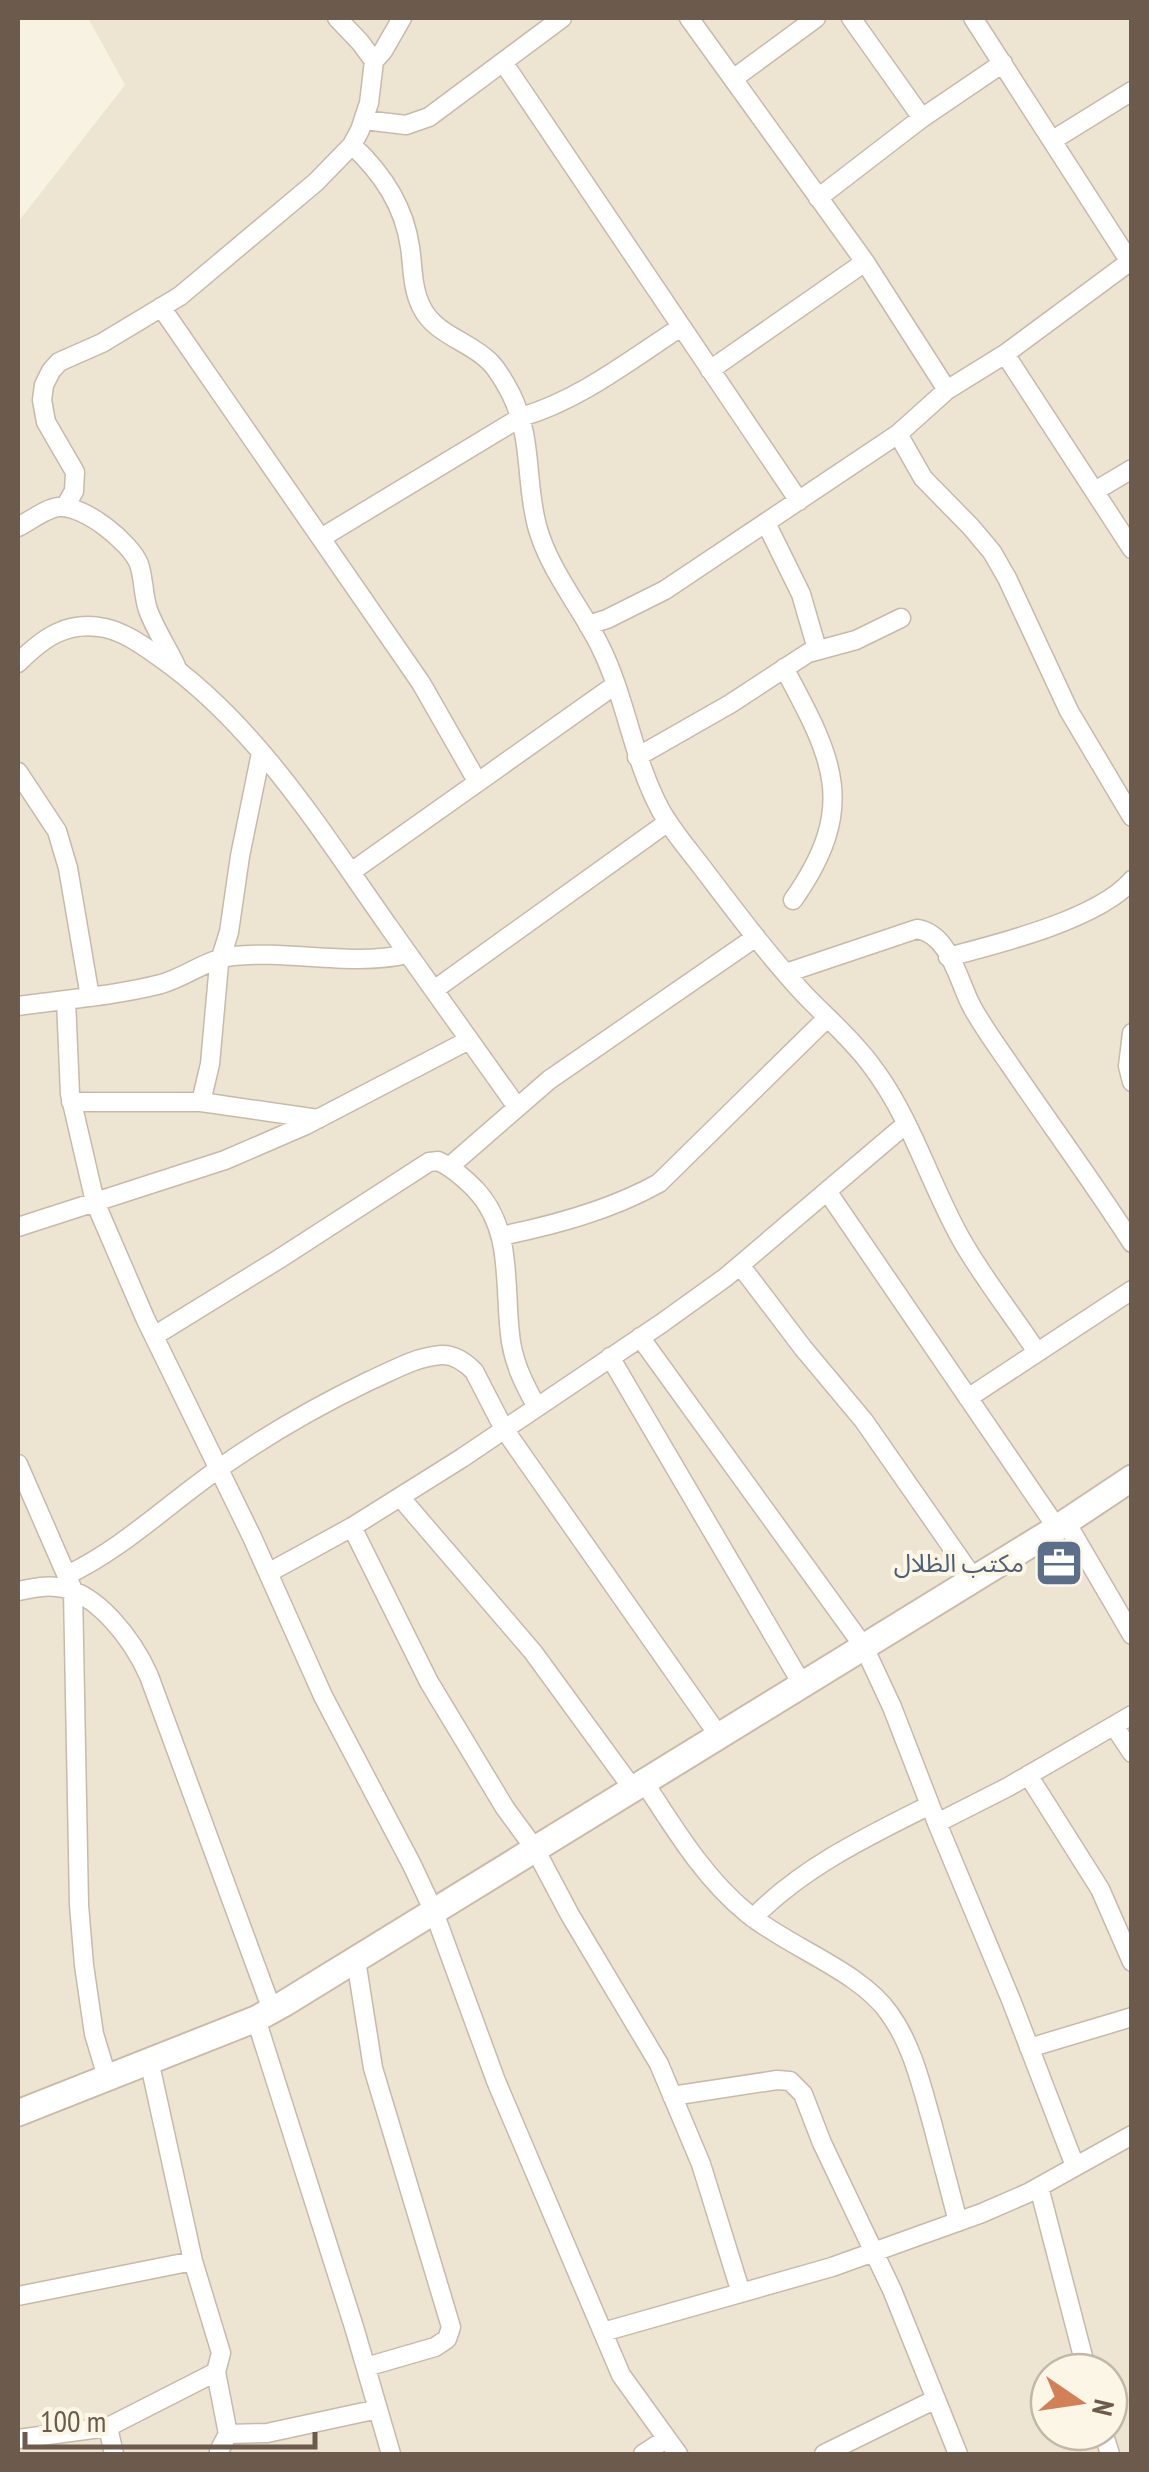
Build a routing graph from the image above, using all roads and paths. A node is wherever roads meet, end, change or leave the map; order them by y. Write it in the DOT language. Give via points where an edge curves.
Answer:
graph roads {
  1 [pos="338,18"];
  2 [pos="402,18"];
  3 [pos="562,18"];
  4 [pos="689,18"];
  5 [pos="816,18"];
  6 [pos="850,18"];
  7 [pos="973,18"];
  8 [pos="374,60"];
  9 [pos="502,62"];
  10 [pos="1003,63"];
  11 [pos="732,78"];
  12 [pos="1132,91"];
  13 [pos="922,118"];
  14 [pos="364,120"];
  15 [pos="1053,140"];
  16 [pos="352,144"];
  17 [pos="818,198"];
  18 [pos="865,262"];
  19 [pos="1131,262"];
  20 [pos="161,308"];
  21 [pos="681,328"];
  22 [pos="1005,354"];
  23 [pos="710,370"];
  24 [pos="947,390"];
  25 [pos="520,416"];
  26 [pos="898,434"];
  27 [pos="1132,469"];
  28 [pos="1095,492"];
  29 [pos="799,501"];
  30 [pos="65,507"];
  31 [pos="766,523"];
  32 [pos="18,528"];
  33 [pos="320,538"];
  34 [pos="1132,549"];
  35 [pos="901,618"];
  36 [pos="588,625"];
  37 [pos="817,649"];
  38 [pos="18,663"];
  39 [pos="784,668"];
  40 [pos="179,670"];
  41 [pos="615,685"];
  42 [pos="261,753"];
  43 [pos="638,757"];
  44 [pos="18,772"];
  45 [pos="477,781"];
  46 [pos="1132,818"];
  47 [pos="668,822"];
  48 [pos="350,872"];
  49 [pos="1132,880"];
  50 [pos="793,900"];
  51 [pos="756,937"];
  52 [pos="408,954"];
  53 [pos="948,957"];
  54 [pos="222,958"];
  55 [pos="786,973"];
  56 [pos="434,990"];
  57 [pos="90,997"];
  58 [pos="66,1000"];
  59 [pos="18,1006"];
  60 [pos="827,1018"];
  61 [pos="1132,1032"];
  62 [pos="469,1040"];
  63 [pos="1132,1082"];
  64 [pos="72,1102"];
  65 [pos="201,1102"];
  66 [pos="517,1107"];
  67 [pos="318,1119"];
  68 [pos="906,1124"];
  69 [pos="448,1167"];
  70 [pos="827,1191"];
  71 [pos="94,1202"];
  72 [pos="18,1227"];
  73 [pos="501,1236"];
  74 [pos="1132,1243"];
  75 [pos="740,1265"];
  76 [pos="1132,1290"];
  77 [pos="154,1336"];
  78 [pos="640,1338"];
  79 [pos="1037,1352"];
  80 [pos="610,1357"];
  81 [pos="968,1398"];
  82 [pos="537,1406"];
  83 [pos="504,1429"];
  84 [pos="18,1464"];
  85 [pos="219,1468"];
  86 [pos="1132,1478"];
  87 [pos="400,1497"];
  88 [pos="1062,1525"];
  89 [pos="352,1527"];
  90 [pos="268,1574"];
  91 [pos="974,1579"];
  92 [pos="70,1582"];
  93 [pos="18,1591"];
  94 [pos="1132,1634"];
  95 [pos="864,1647"];
  96 [pos="802,1684"];
  97 [pos="1132,1715"];
  98 [pos="1114,1726"];
  99 [pos="719,1736"];
  100 [pos="1132,1753"];
  101 [pos="1028,1775"];
  102 [pos="639,1785"];
  103 [pos="934,1814"];
  104 [pos="535,1849"];
  105 [pos="434,1912"];
  106 [pos="753,1918"];
  107 [pos="356,1960"];
  108 [pos="1132,1962"];
  109 [pos="264,2015"];
  110 [pos="1132,2017"];
  111 [pos="1029,2048"];
  112 [pos="149,2060"];
  113 [pos="107,2077"];
  114 [pos="672,2096"];
  115 [pos="18,2113"];
  116 [pos="1132,2135"];
  117 [pos="1075,2166"];
  118 [pos="1039,2187"];
  119 [pos="958,2222"];
  120 [pos="874,2252"];
  121 [pos="193,2261"];
  122 [pos="741,2293"];
  123 [pos="18,2296"];
  124 [pos="603,2332"];
  125 [pos="1083,2352"];
  126 [pos="366,2367"];
  127 [pos="216,2372"];
  128 [pos="936,2399"];
  129 [pos="378,2408"];
  130 [pos="108,2427"];
  131 [pos="228,2434"];
  132 [pos="666,2439"];
  133 [pos="18,2440"];
  134 [pos="114,2454"];
  135 [pos="220,2454"];
  136 [pos="391,2454"];
  137 [pos="643,2454"];
  138 [pos="678,2454"];
  139 [pos="824,2454"];
  140 [pos="958,2454"];
  1 -- 8 [label="street"];
  2 -- 8 [label="street"];
  3 -- 9 [label="street"];
  4 -- 11 [label="street"];
  5 -- 11 [label="street"];
  6 -- 13 [label="street"];
  7 -- 10 [label="street"];
  8 -- 14 [label="street"];
  9 -- 14 [label="street" via="421,122"];
  9 -- 21 [label="street"];
  10 -- 13 [label="street"];
  10 -- 15 [label="street"];
  11 -- 17 [label="street"];
  12 -- 15 [label="street"];
  13 -- 17 [label="street"];
  14 -- 16 [label="street"];
  15 -- 19 [label="street"];
  16 -- 20 [label="street" via="316,182"];
  16 -- 25 [label="street" via="400,209 425,314 489,360"];
  17 -- 18 [label="street"];
  18 -- 23 [label="street"];
  18 -- 24 [label="street"];
  19 -- 22 [label="street"];
  20 -- 30 [label="street" via="59,362 47,377 46,422 75,472"];
  20 -- 33 [label="street"];
  21 -- 23 [label="street"];
  21 -- 25 [label="street" via="573,396"];
  22 -- 24 [label="street"];
  22 -- 28 [label="street"];
  23 -- 29 [label="street"];
  24 -- 26 [label="street"];
  25 -- 33 [label="street"];
  25 -- 36 [label="street" via="537,526"];
  26 -- 29 [label="street"];
  26 -- 46 [label="street" via="923,478 1000,565 1069,711"];
  27 -- 28 [label="street"];
  28 -- 34 [label="street"];
  29 -- 31 [label="street"];
  30 -- 32 [label="street"];
  30 -- 40 [label="street" via="108,527 134,555 148,609"];
  31 -- 36 [label="street" via="665,590"];
  31 -- 37 [label="street" via="801,594"];
  33 -- 45 [label="street" via="421,683"];
  35 -- 37 [label="street" via="856,640"];
  36 -- 41 [label="street"];
  37 -- 39 [label="street"];
  38 -- 40 [label="street" via="52,634 98,627"];
  39 -- 43 [label="street"];
  39 -- 50 [label="street" via="830,763 832,792 826,841"];
  40 -- 42 [label="street"];
  41 -- 43 [label="street"];
  41 -- 45 [label="street"];
  42 -- 48 [label="street"];
  42 -- 54 [label="street"];
  43 -- 47 [label="street"];
  44 -- 57 [label="street" via="57,831"];
  45 -- 48 [label="street"];
  47 -- 51 [label="street"];
  47 -- 56 [label="street"];
  48 -- 52 [label="street"];
  49 -- 53 [label="street" via="1087,911"];
  51 -- 55 [label="street"];
  51 -- 66 [label="street"];
  52 -- 54 [label="street" via="365,960"];
  52 -- 56 [label="street"];
  53 -- 55 [label="street" via="937,938 917,928"];
  53 -- 74 [label="street" via="989,1036"];
  54 -- 57 [label="street" via="166,983"];
  54 -- 65 [label="street"];
  55 -- 60 [label="street"];
  56 -- 62 [label="street"];
  57 -- 58 [label="street"];
  58 -- 59 [label="street"];
  58 -- 64 [label="street"];
  60 -- 68 [label="street" via="874,1068"];
  60 -- 73 [label="street" via="659,1183 553,1226"];
  61 -- 63 [label="street"];
  62 -- 66 [label="street"];
  62 -- 67 [label="street"];
  64 -- 65 [label="street"];
  64 -- 71 [label="street"];
  65 -- 67 [label="street"];
  66 -- 69 [label="street"];
  67 -- 71 [label="street" via="224,1160"];
  68 -- 70 [label="street"];
  68 -- 79 [label="street" via="961,1240"];
  69 -- 73 [label="street" via="484,1198"];
  69 -- 77 [label="street" via="429,1162"];
  70 -- 75 [label="street"];
  70 -- 81 [label="street"];
  71 -- 72 [label="street"];
  71 -- 77 [label="street"];
  73 -- 82 [label="street" via="511,1344"];
  75 -- 78 [label="street"];
  75 -- 91 [label="street" via="864,1420"];
  76 -- 79 [label="street"];
  77 -- 85 [label="street"];
  78 -- 80 [label="street"];
  78 -- 95 [label="street"];
  79 -- 81 [label="street"];
  80 -- 82 [label="street"];
  80 -- 96 [label="street"];
  81 -- 88 [label="street"];
  82 -- 83 [label="street"];
  83 -- 85 [label="street" via="474,1371 442,1354 412,1361 323,1404"];
  83 -- 87 [label="street"];
  83 -- 99 [label="street"];
  84 -- 92 [label="street"];
  85 -- 90 [label="street"];
  85 -- 92 [label="street"];
  86 -- 88 [label="street"];
  87 -- 89 [label="street"];
  87 -- 102 [label="street"];
  88 -- 91 [label="street"];
  88 -- 94 [label="street"];
  89 -- 90 [label="street"];
  89 -- 104 [label="street" via="428,1682"];
  90 -- 105 [label="street"];
  91 -- 95 [label="street"];
  92 -- 93 [label="street"];
  92 -- 109 [label="street" via="113,1619 144,1663"];
  92 -- 113 [label="street" via="79,1905 94,2034"];
  95 -- 96 [label="street"];
  95 -- 103 [label="street"];
  96 -- 99 [label="street"];
  97 -- 98 [label="street"];
  98 -- 100 [label="street"];
  98 -- 101 [label="street"];
  99 -- 102 [label="street"];
  101 -- 103 [label="street"];
  101 -- 108 [label="street" via="1100,1889"];
  102 -- 104 [label="street"];
  102 -- 106 [label="street"];
  103 -- 106 [label="street" via="837,1854"];
  103 -- 111 [label="street"];
  104 -- 105 [label="street"];
  104 -- 114 [label="street"];
  105 -- 107 [label="street"];
  105 -- 124 [label="street" via="496,2081"];
  106 -- 119 [label="street" via="852,1980 888,2011 921,2084"];
  107 -- 109 [label="street"];
  107 -- 126 [label="street" via="373,2068 451,2327 443,2343"];
  109 -- 112 [label="street"];
  109 -- 126 [label="street"];
  110 -- 111 [label="street"];
  111 -- 117 [label="street"];
  112 -- 113 [label="street"];
  112 -- 121 [label="street"];
  113 -- 115 [label="street"];
  114 -- 120 [label="street" via="777,2080 795,2084"];
  114 -- 122 [label="street"];
  116 -- 117 [label="street"];
  117 -- 118 [label="street"];
  118 -- 119 [label="street"];
  118 -- 125 [label="street"];
  119 -- 120 [label="street"];
  120 -- 122 [label="street"];
  120 -- 128 [label="street"];
  121 -- 123 [label="street"];
  121 -- 127 [label="street" via="221,2353"];
  122 -- 124 [label="street"];
  124 -- 132 [label="street" via="621,2374"];
  126 -- 129 [label="street"];
  127 -- 130 [label="street"];
  127 -- 131 [label="street"];
  128 -- 139 [label="street"];
  128 -- 140 [label="street"];
  129 -- 131 [label="street" via="267,2433"];
  129 -- 136 [label="street"];
  130 -- 133 [label="street"];
  130 -- 134 [label="street"];
  131 -- 135 [label="street"];
  132 -- 137 [label="street"];
  132 -- 138 [label="street"];
}
